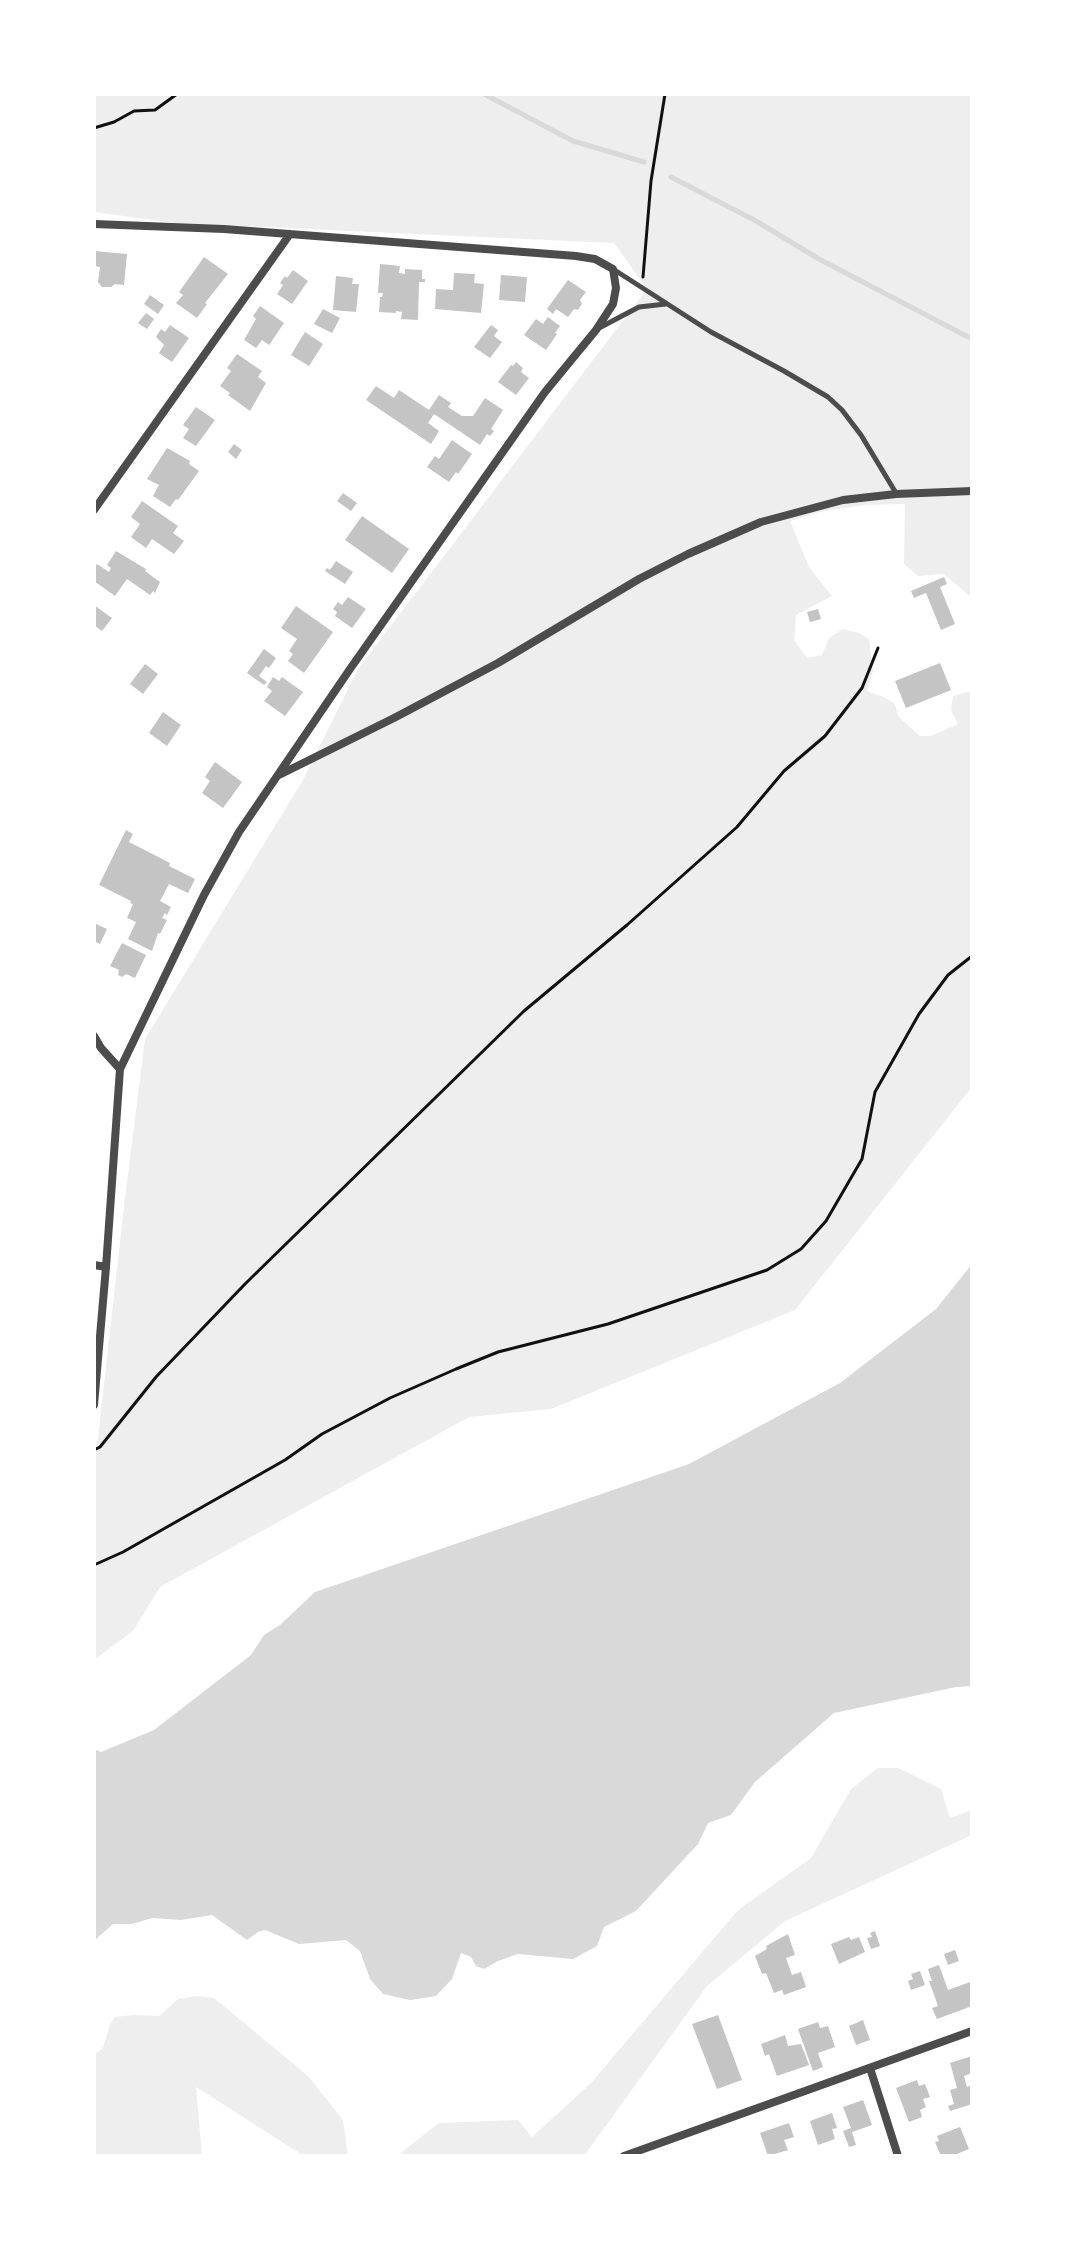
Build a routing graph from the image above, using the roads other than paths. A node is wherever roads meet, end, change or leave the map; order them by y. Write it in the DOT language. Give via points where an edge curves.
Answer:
graph roads {
  1 [pos="94,224"];
  2 [pos="290,234"];
  3 [pos="613,269"];
  4 [pos="667,304"];
  5 [pos="596,330"];
  6 [pos="972,491"];
  7 [pos="896,494"];
  8 [pos="94,510"];
  9 [pos="279,775"];
  10 [pos="94,1036"];
  11 [pos="120,1069"];
  12 [pos="94,1265"];
  13 [pos="106,1267"];
  14 [pos="94,1405"];
  15 [pos="972,2031"];
  16 [pos="870,2068"];
  17 [pos="624,2156"];
  18 [pos="898,2156"];
  1 -- 2 [label="street"];
  2 -- 3 [label="street" via="576,256"];
  2 -- 8 [label="street"];
  3 -- 4 [label="lane"];
  3 -- 5 [label="street" via="613,304"];
  4 -- 5 [label="lane" via="639,307"];
  4 -- 7 [label="lane" via="828,397 861,435"];
  5 -- 9 [label="street" via="545,392"];
  6 -- 7 [label="street"];
  7 -- 9 [label="street" via="825,503 761,522 688,554 485,670"];
  9 -- 11 [label="street" via="204,895"];
  10 -- 11 [label="street"];
  11 -- 13 [label="street"];
  12 -- 13 [label="street"];
  13 -- 14 [label="street"];
  15 -- 16 [label="street"];
  16 -- 17 [label="street"];
  16 -- 18 [label="street"];
}
